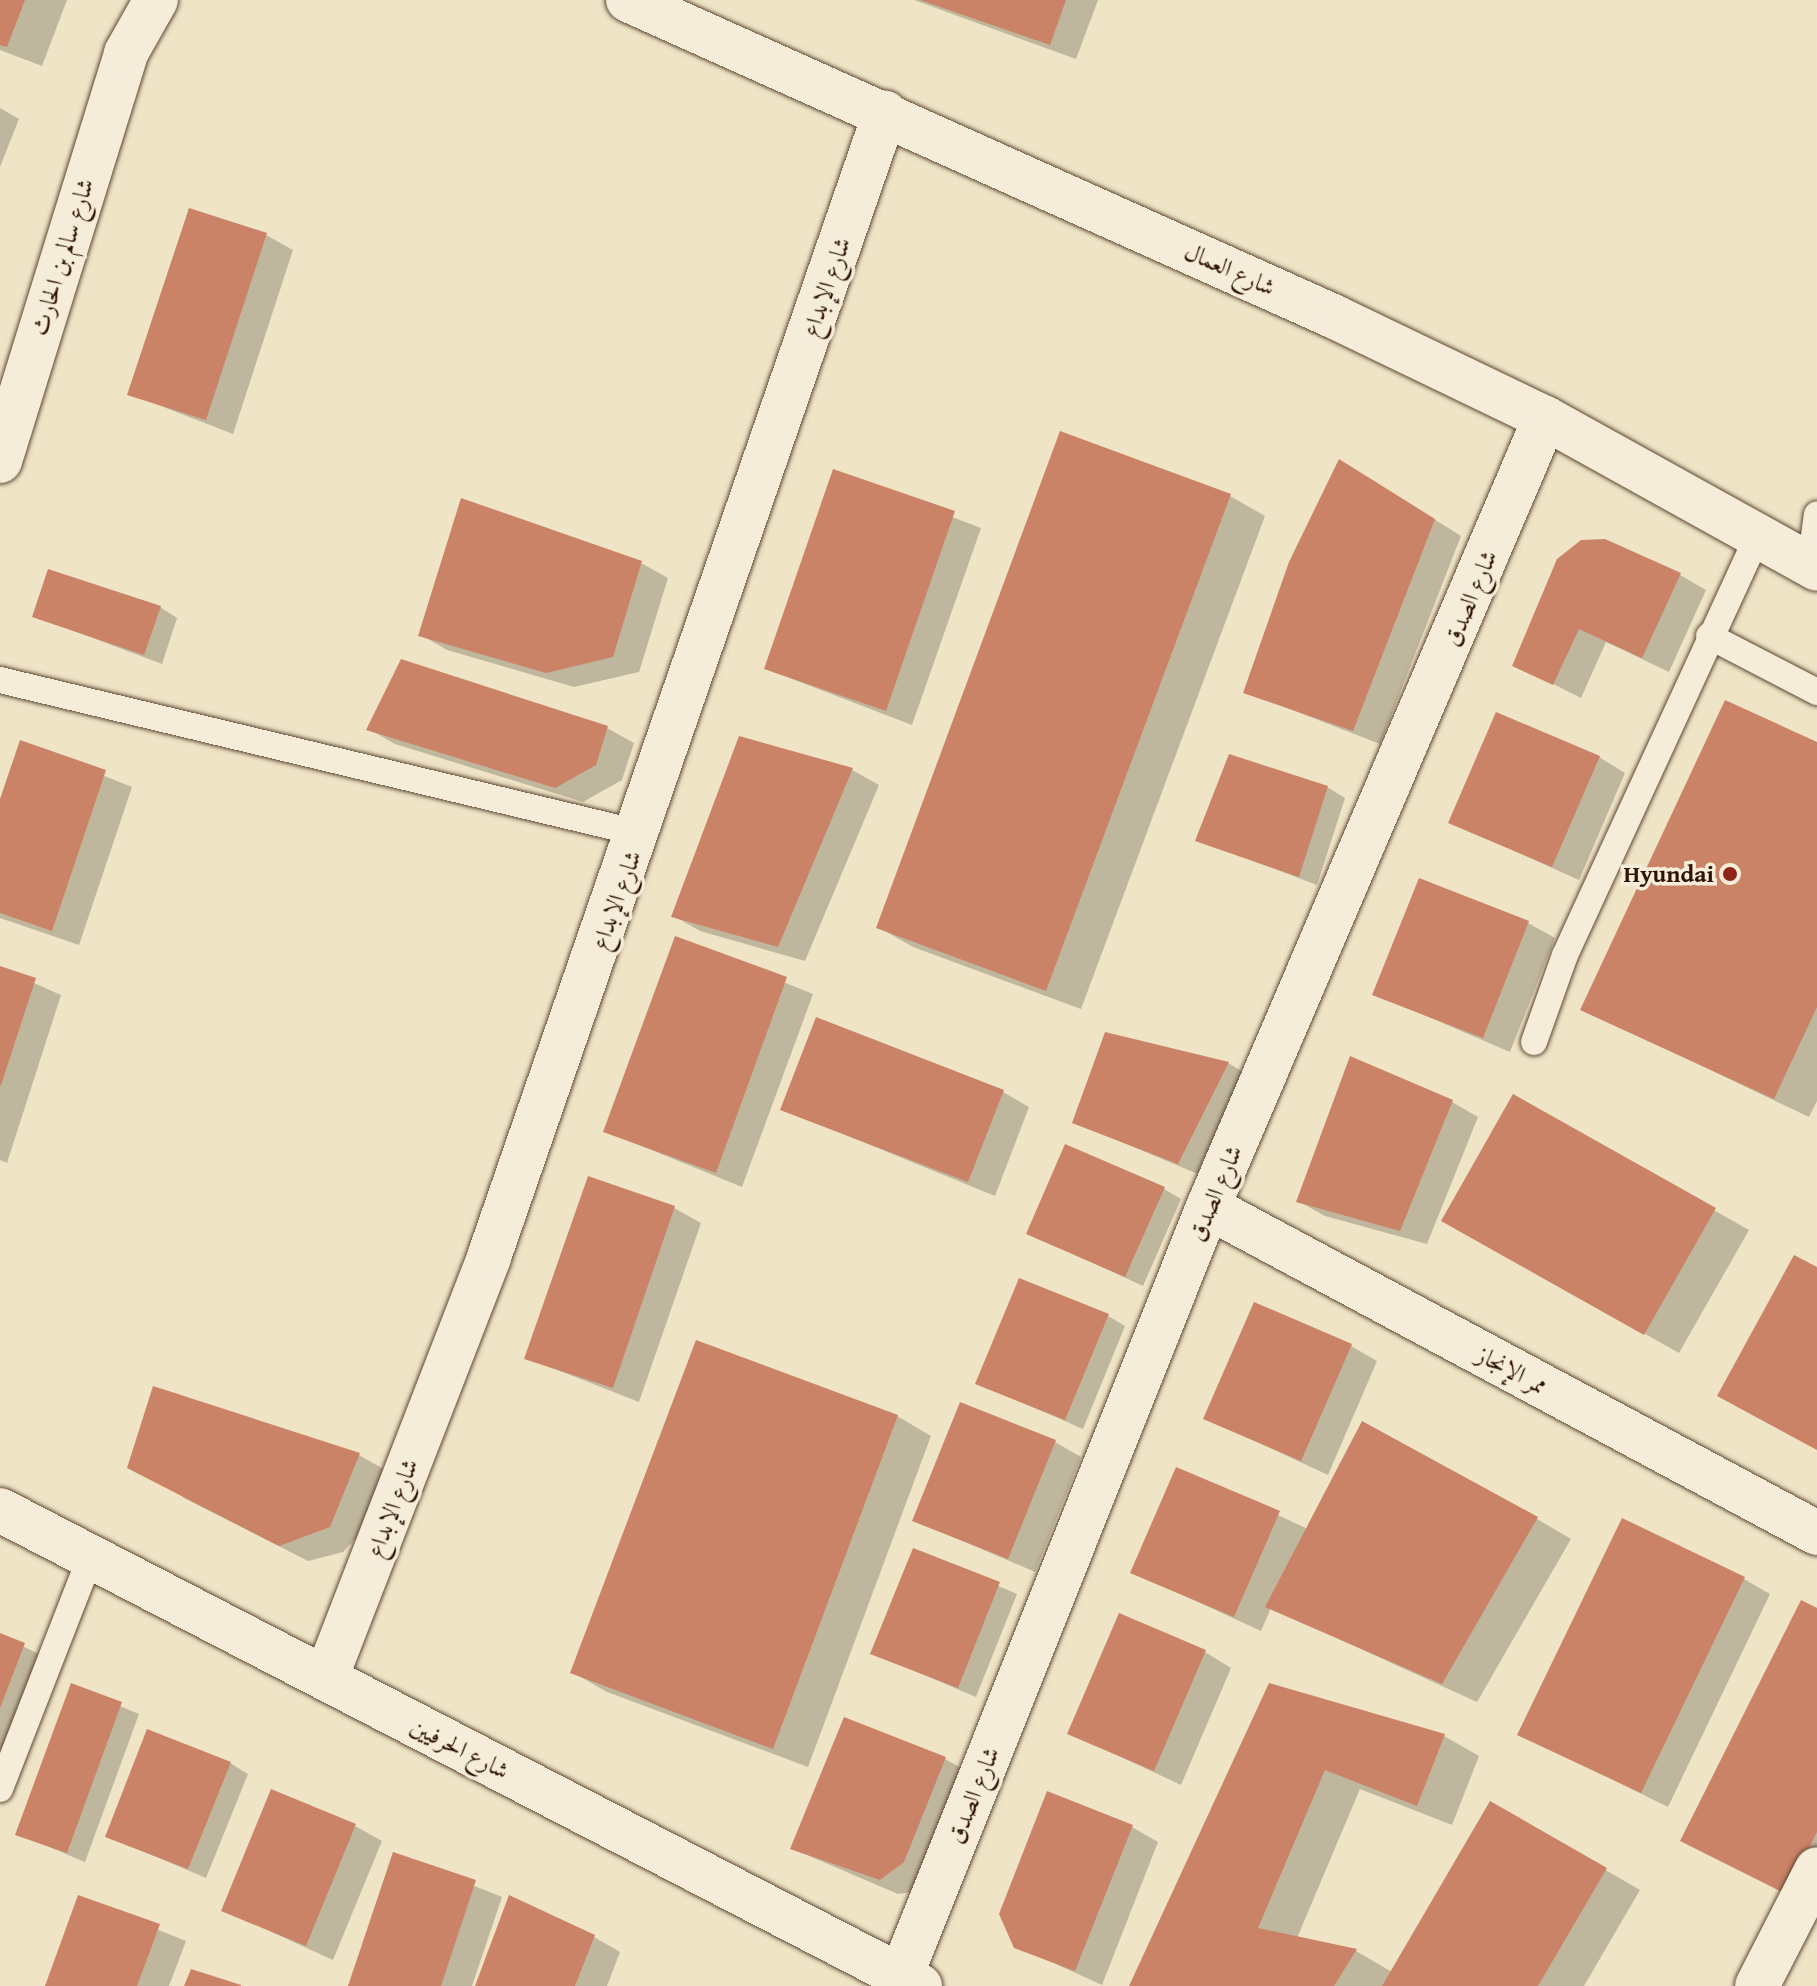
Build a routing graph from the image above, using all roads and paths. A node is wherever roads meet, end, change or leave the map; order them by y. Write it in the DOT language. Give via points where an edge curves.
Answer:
graph roads {
  1 [pos="129,0"];
  2 [pos="156,0"];
  3 [pos="628,0"];
  4 [pos="126,53"];
  5 [pos="885,113"];
  6 [pos="1545,418"];
  7 [pos="0,461"];
  8 [pos="1817,514"];
  9 [pos="1759,534"];
  10 [pos="1814,567"];
  11 [pos="1709,636"];
  12 [pos="0,680"];
  13 [pos="1817,692"];
  14 [pos="639,833"];
  15 [pos="1534,1042"];
  16 [pos="1208,1207"];
  17 [pos="0,1510"];
  18 [pos="1817,1533"];
  19 [pos="90,1558"];
  20 [pos="326,1678"];
  21 [pos="0,1789"];
  22 [pos="1817,1869"];
  23 [pos="911,1981"];
  24 [pos="1757,1986"];
  1 -- 4 [label="street, شارع سالم بن الحارث"];
  2 -- 4 [label="street, شارع سالم بن الحارث"];
  3 -- 5 [label="street, شارع العمال"];
  4 -- 7 [label="street, شارع سالم بن الحارث"];
  5 -- 6 [label="street, شارع العمال"];
  5 -- 14 [label="street, شارع الإبداع"];
  6 -- 9 [label="street, شارع العمال"];
  6 -- 16 [label="street, شارع الصدق"];
  8 -- 10 [label="lane"];
  9 -- 10 [label="street, شارع العمال"];
  9 -- 11 [label="lane"];
  11 -- 13 [label="lane"];
  11 -- 15 [label="lane"];
  12 -- 14 [label="lane"];
  14 -- 20 [label="street, شارع الإبداع" via="489,1257"];
  16 -- 18 [label="street, ممر الإنجاز"];
  16 -- 23 [label="street, شارع الصدق"];
  17 -- 19 [label="street, شارع الحرفيين"];
  19 -- 20 [label="street, شارع الحرفيين"];
  19 -- 21 [label="lane"];
  20 -- 23 [label="street, شارع الحرفيين"];
  22 -- 24 [label="street"];
}
